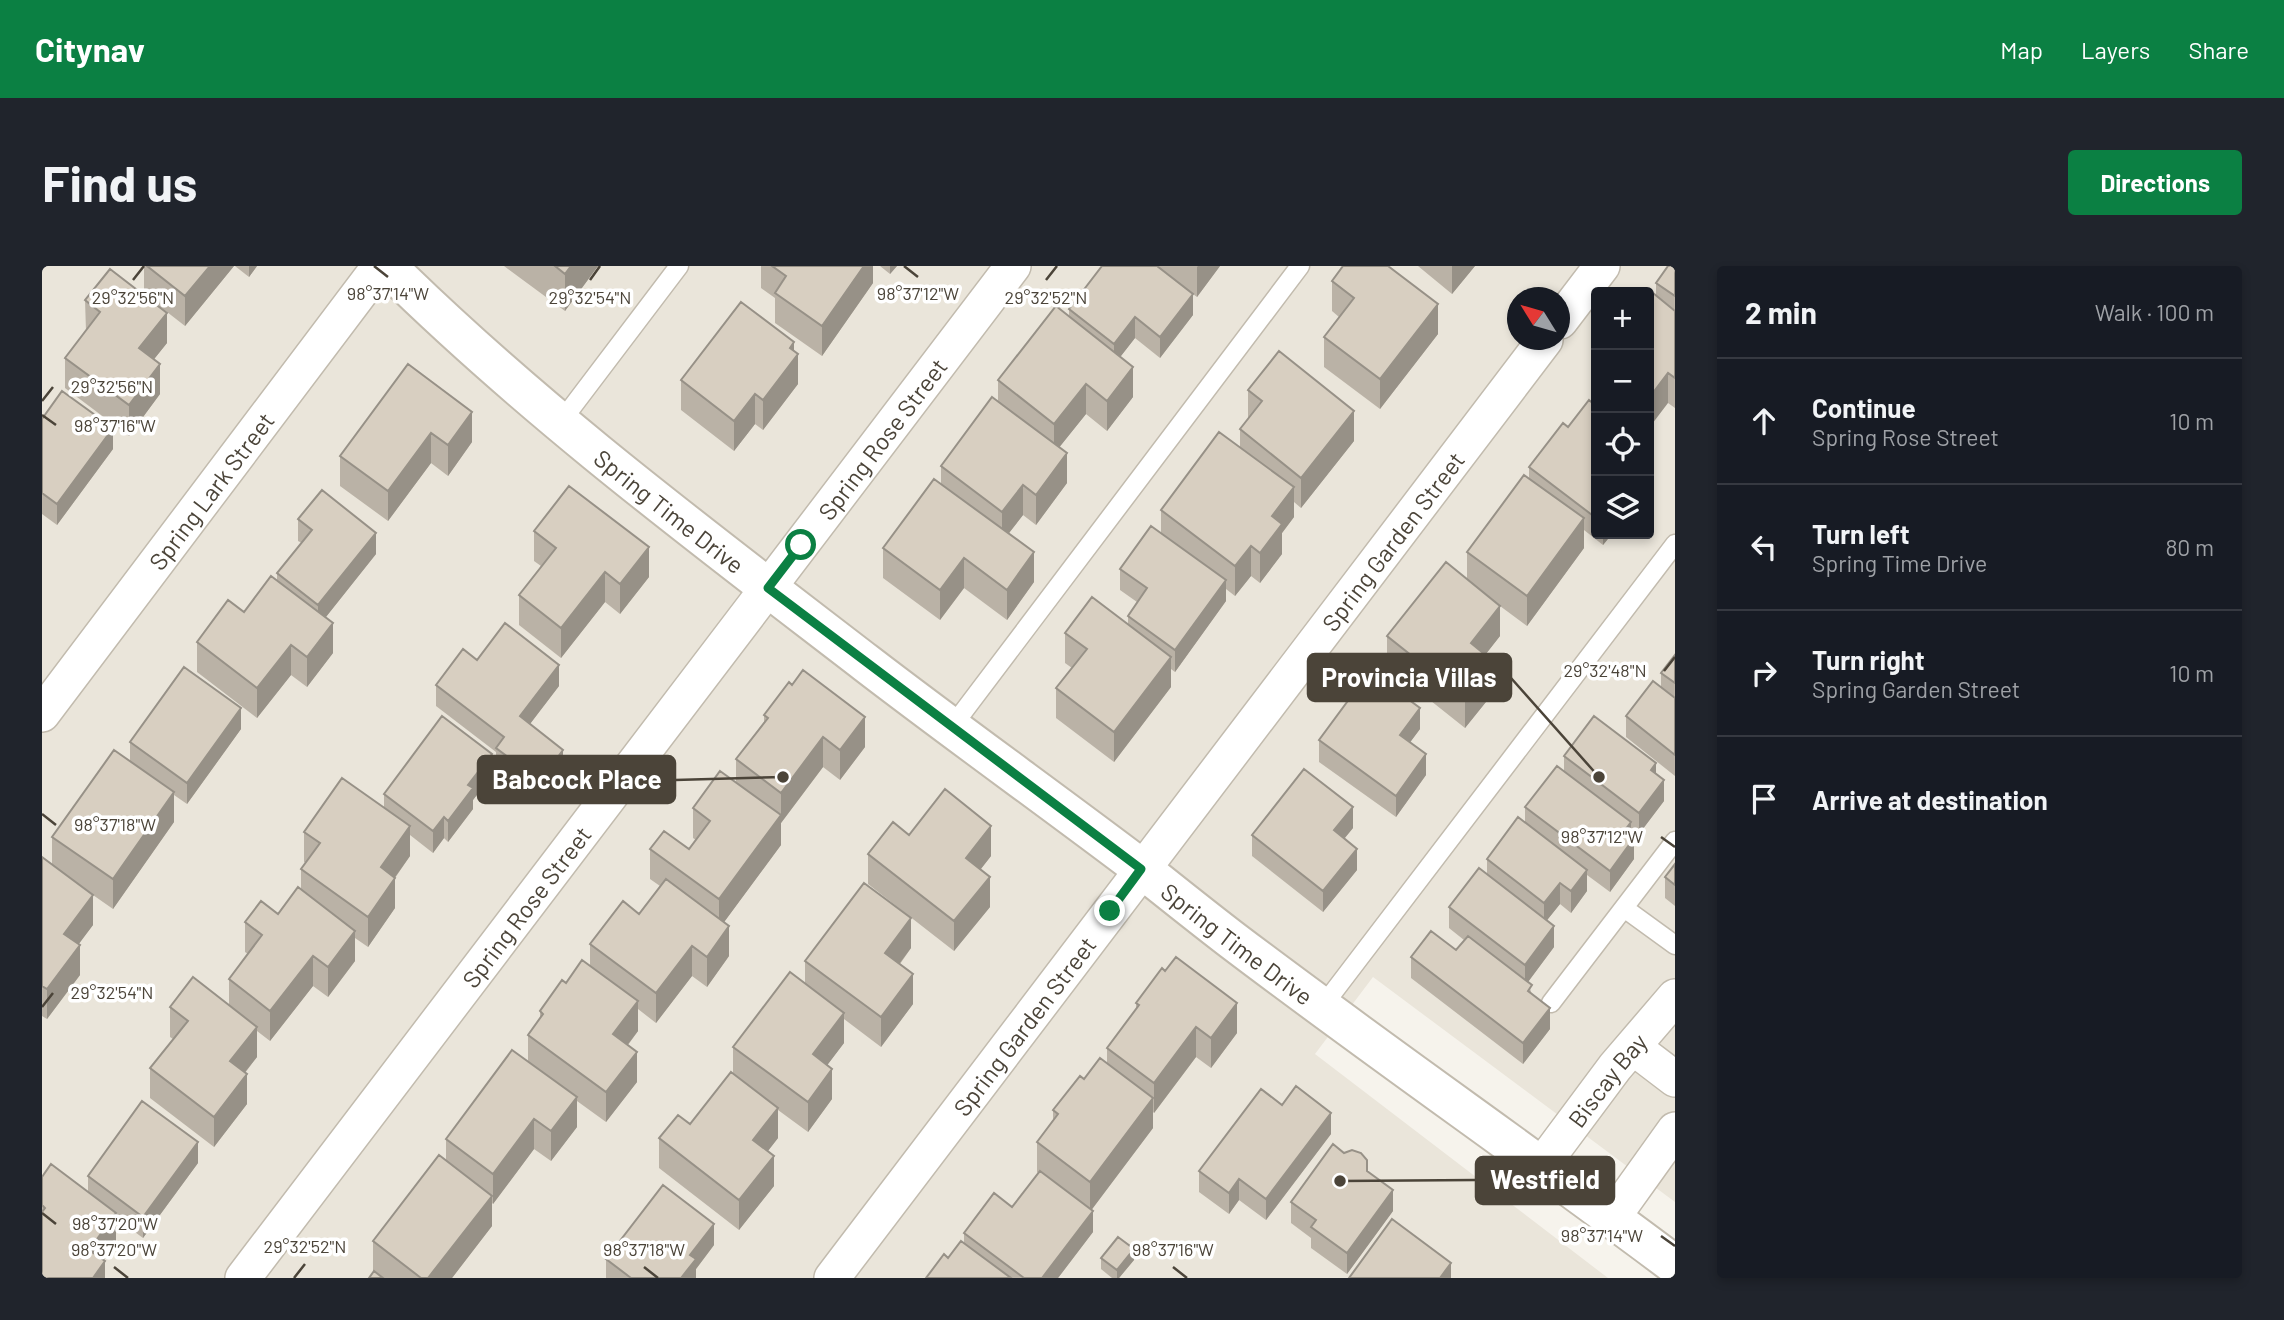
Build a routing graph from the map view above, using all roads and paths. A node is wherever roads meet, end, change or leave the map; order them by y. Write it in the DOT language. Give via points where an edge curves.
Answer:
graph roads {
  1 [pos="380,266"];
  2 [pos="387,266"];
  3 [pos="679,266"];
  4 [pos="1013,266"];
  5 [pos="1300,266"];
  6 [pos="1602,266"];
  7 [pos="1570,307"];
  8 [pos="1537,350"];
  9 [pos="560,423"];
  10 [pos="1675,544"];
  11 [pos="768,588"];
  12 [pos="42,714"];
  13 [pos="951,728"];
  14 [pos="1675,841"];
  15 [pos="1141,869"];
  16 [pos="1624,908"];
  17 [pos="1675,945"];
  18 [pos="1675,997"];
  19 [pos="1551,1003"];
  20 [pos="1322,1006"];
  21 [pos="1633,1047"];
  22 [pos="1675,1079"];
  23 [pos="1675,1130"];
  24 [pos="1542,1166"];
  25 [pos="1612,1217"];
  26 [pos="1675,1265"];
  27 [pos="243,1278"];
  28 [pos="832,1278"];
  1 -- 12 [label="street, Spring Lark Street"];
  2 -- 9 [label="street, Spring Time Drive" via="449,327"];
  3 -- 9 [label="lane"];
  4 -- 11 [label="street, Spring Rose Street"];
  5 -- 13 [label="lane"];
  6 -- 7 [label="street"];
  8 -- 15 [label="street, Spring Garden Street"];
  9 -- 11 [label="street, Spring Time Drive"];
  10 -- 20 [label="lane"];
  11 -- 13 [label="street, Spring Time Drive"];
  11 -- 27 [label="street, Spring Rose Street"];
  13 -- 15 [label="street, Spring Time Drive"];
  14 -- 16 [label="lane"];
  15 -- 20 [label="street, Spring Time Drive"];
  15 -- 28 [label="street, Spring Garden Street"];
  16 -- 17 [label="lane"];
  16 -- 19 [label="lane"];
  18 -- 21 [label="street, Biscay Bay"];
  20 -- 24 [label="street, Spring Time Drive"];
  21 -- 22 [label="street"];
  21 -- 24 [label="street, Biscay Bay"];
  23 -- 25 [label="street"];
  24 -- 25 [label="street, Spring Time Drive"];
  25 -- 26 [label="street, Spring Time Drive"];
}
